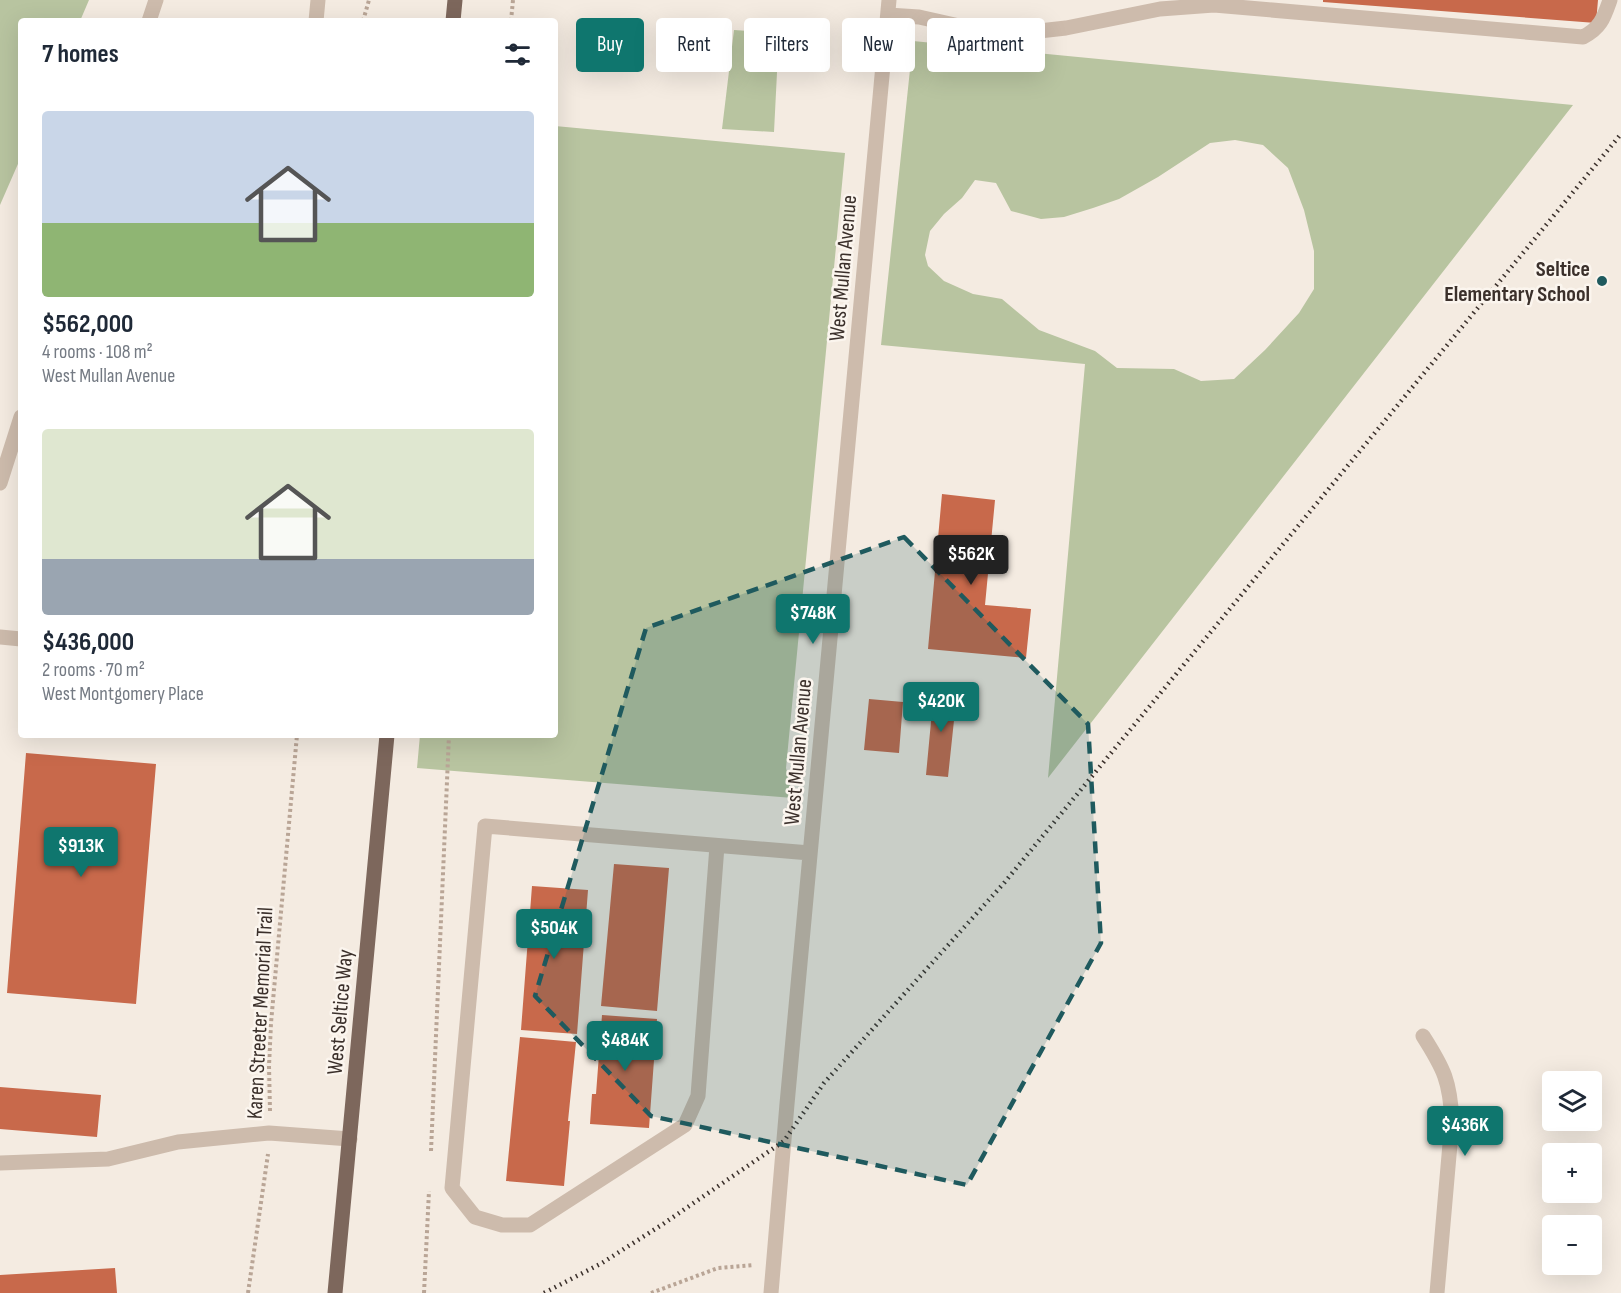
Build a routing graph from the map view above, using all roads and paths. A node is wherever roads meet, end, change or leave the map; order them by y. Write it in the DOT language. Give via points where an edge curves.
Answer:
graph roads {
  1 [pos="156,0"];
  2 [pos="318,0"];
  3 [pos="369,0"];
  4 [pos="455,0"];
  5 [pos="513,0"];
  6 [pos="1610,0"];
  7 [pos="888,8"];
  8 [pos="150,18"];
  9 [pos="316,18"];
  10 [pos="364,18"];
  11 [pos="453,18"];
  12 [pos="511,18"];
  13 [pos="18,426"];
  14 [pos="0,483"];
  15 [pos="0,637"];
  16 [pos="18,639"];
  17 [pos="297,738"];
  18 [pos="387,738"];
  19 [pos="449,738"];
  20 [pos="717,846"];
  21 [pos="810,853"];
  22 [pos="1423,1036"];
  23 [pos="269,1133"];
  24 [pos="350,1139"];
  25 [pos="431,1155"];
  26 [pos="0,1163"];
  27 [pos="429,1189"];
  28 [pos="774,1264"];
  29 [pos="248,1293"];
  30 [pos="335,1293"];
  31 [pos="424,1293"];
  32 [pos="651,1293"];
  33 [pos="771,1293"];
  34 [pos="1437,1293"];
  1 -- 8 [label="street"];
  2 -- 9 [label="street"];
  3 -- 10 [label="path"];
  4 -- 11 [label="main road"];
  5 -- 12 [label="path"];
  6 -- 7 [label="street" via="1603,20 1594,32 1583,37 1214,4 1160,9 1066,28 994,34"];
  7 -- 21 [label="street, West Mullan Avenue"];
  13 -- 14 [label="street"];
  15 -- 16 [label="street"];
  17 -- 23 [label="path, Karen Streeter Memorial Trail" via="271,1023"];
  18 -- 24 [label="main road, West Seltice Way"];
  19 -- 25 [label="path"];
  20 -- 20 [label="street" via="486,826 452,1188 475,1217 502,1226 530,1225 685,1125 698,1096"];
  20 -- 21 [label="street"];
  21 -- 28 [label="street, West Mullan Avenue"];
  22 -- 34 [label="street" via="1439,1061 1451,1098"];
  23 -- 24 [label="street"];
  23 -- 26 [label="street" via="178,1142 108,1159"];
  23 -- 29 [label="path, Karen Streeter Memorial Trail"];
  24 -- 30 [label="main road, West Seltice Way"];
  27 -- 31 [label="path"];
  28 -- 32 [label="path" via="718,1268"];
  28 -- 33 [label="street, West Mullan Avenue"];
}
